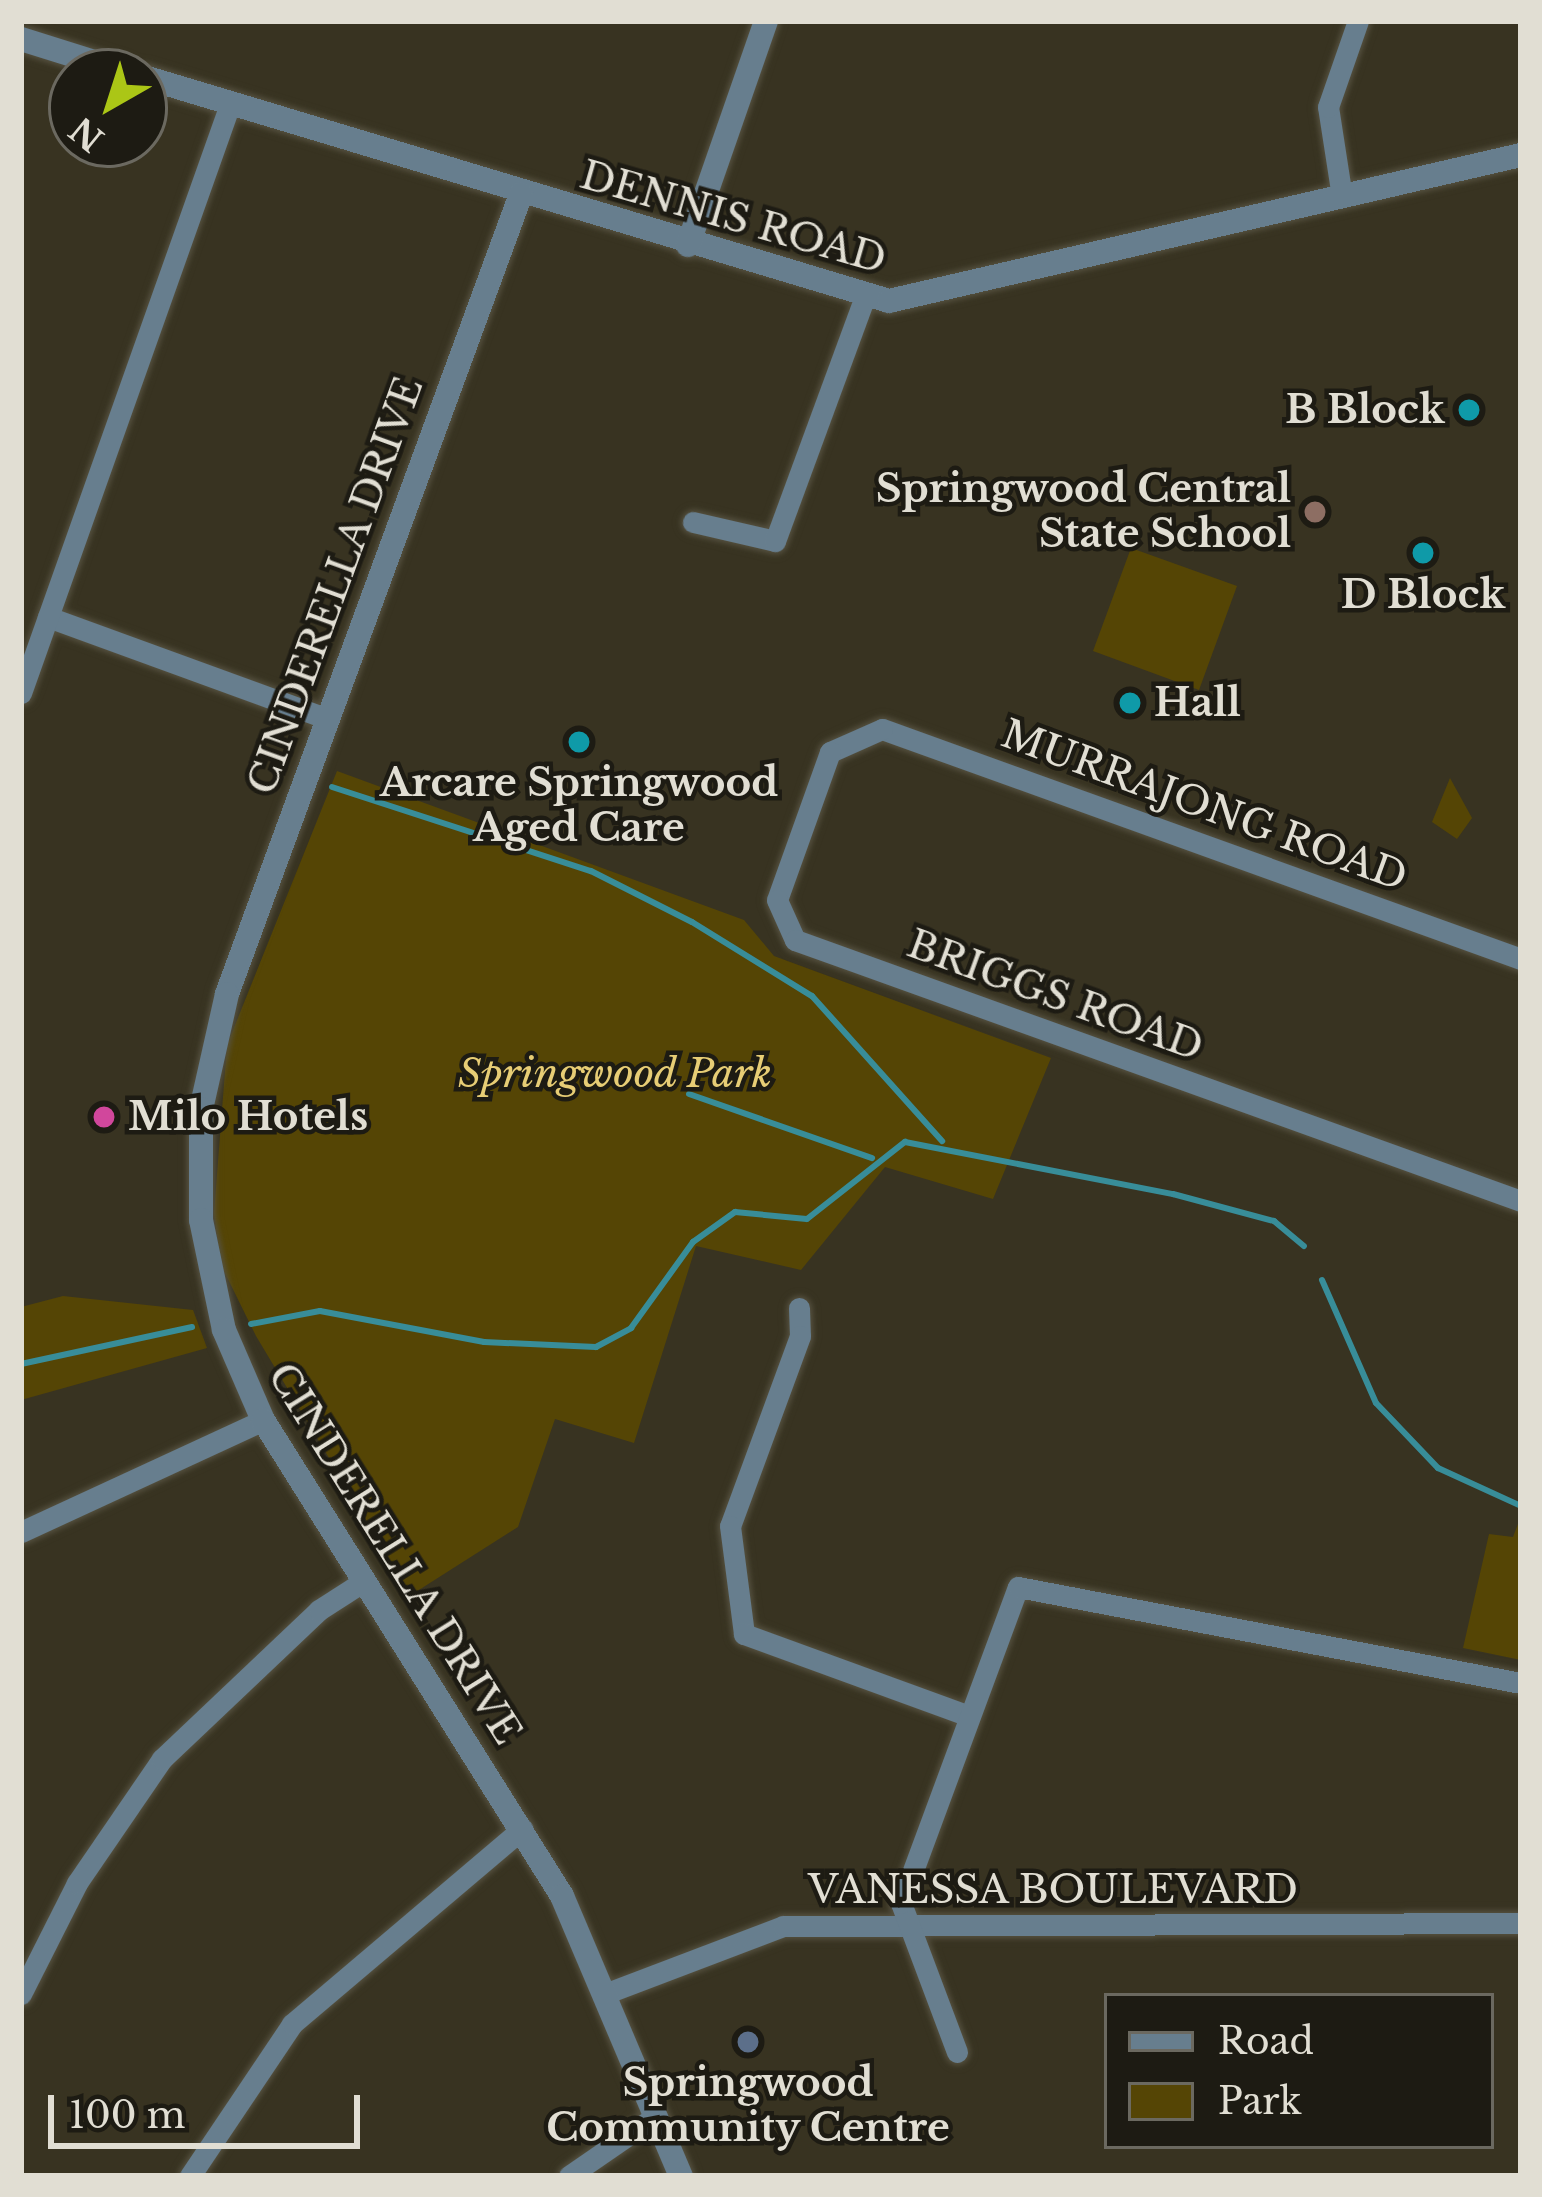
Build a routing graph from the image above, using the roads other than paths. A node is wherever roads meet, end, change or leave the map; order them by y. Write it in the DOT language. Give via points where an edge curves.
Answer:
graph roads {
  1 [pos="766,21"];
  2 [pos="1358,21"];
  3 [pos="168,85"];
  4 [pos="230,104"];
  5 [pos="1521,155"];
  6 [pos="521,194"];
  7 [pos="1342,197"];
  8 [pos="688,245"];
  9 [pos="865,297"];
  10 [pos="693,522"];
  11 [pos="48,617"];
  12 [pos="21,692"];
  13 [pos="326,718"];
  14 [pos="861,730"];
  15 [pos="1521,959"];
  16 [pos="1521,1202"];
  17 [pos="799,1308"];
  18 [pos="263,1420"];
  19 [pos="21,1532"];
  20 [pos="364,1581"];
  21 [pos="1521,1683"];
  22 [pos="966,1715"];
  23 [pos="522,1829"];
  24 [pos="1521,1923"];
  25 [pos="912,1924"];
  26 [pos="1439,1927"];
  27 [pos="1521,1936"];
  28 [pos="608,1993"];
  29 [pos="21,1994"];
  30 [pos="957,2052"];
  31 [pos="656,2116"];
  32 [pos="190,2176"];
  33 [pos="569,2176"];
  34 [pos="681,2176"];
  1 -- 8 [label="street"];
  2 -- 7 [label="street" via="1328,107"];
  3 -- 4 [label="street, DENNIS ROAD"];
  4 -- 6 [label="street, DENNIS ROAD"];
  4 -- 11 [label="street"];
  5 -- 7 [label="street, DENNIS ROAD"];
  6 -- 8 [label="street, DENNIS ROAD"];
  6 -- 13 [label="street, CINDERELLA DRIVE"];
  7 -- 9 [label="street, DENNIS ROAD" via="921,298"];
  8 -- 9 [label="street, DENNIS ROAD"];
  9 -- 10 [label="street" via="775,541"];
  11 -- 12 [label="street"];
  11 -- 13 [label="street"];
  13 -- 18 [label="street, CINDERELLA DRIVE" via="227,994 201,1109 207,1268"];
  14 -- 15 [label="street, MURRAJONG ROAD"];
  14 -- 16 [label="street, BRIGGS ROAD" via="830,752 777,900 783,932"];
  17 -- 22 [label="street" via="800,1336 730,1526 744,1634"];
  18 -- 19 [label="street"];
  18 -- 20 [label="street, CINDERELLA DRIVE"];
  20 -- 23 [label="street, CINDERELLA DRIVE"];
  20 -- 29 [label="street" via="319,1610 161,1759 77,1883"];
  21 -- 22 [label="street" via="1033,1584 1009,1599"];
  22 -- 25 [label="street" via="901,1903"];
  23 -- 28 [label="street, CINDERELLA DRIVE"];
  23 -- 32 [label="street" via="292,2024"];
  24 -- 26 [label="street, VANESSA BOULEVARD"];
  25 -- 26 [label="street, VANESSA BOULEVARD"];
  25 -- 28 [label="street, VANESSA BOULEVARD" via="783,1926"];
  25 -- 30 [label="street"];
  26 -- 27 [label="street, VANESSA BOULEVARD"];
  28 -- 31 [label="street, CINDERELLA DRIVE"];
  31 -- 33 [label="street"];
  31 -- 34 [label="street, CINDERELLA DRIVE"];
}
